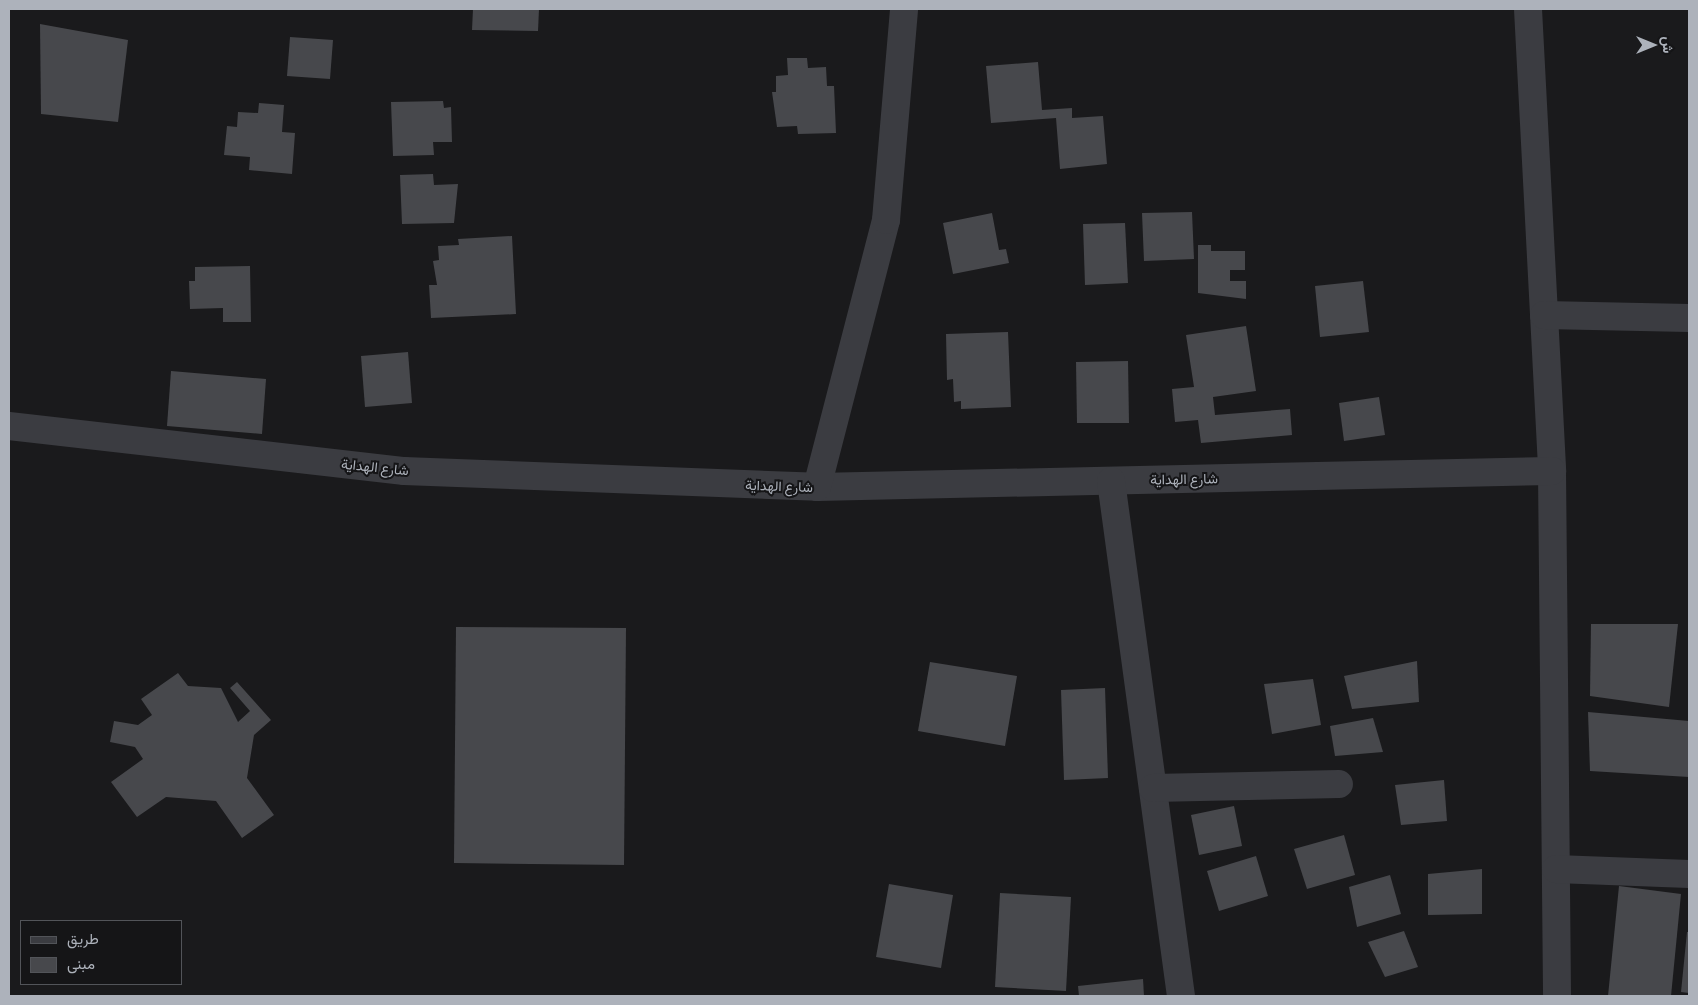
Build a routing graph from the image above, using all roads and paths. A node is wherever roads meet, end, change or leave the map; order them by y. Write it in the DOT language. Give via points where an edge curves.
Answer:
graph roads {
  1 [pos="904,9"];
  2 [pos="1528,9"];
  3 [pos="1544,315"];
  4 [pos="1689,318"];
  5 [pos="9,426"];
  6 [pos="1552,470"];
  7 [pos="1111,481"];
  8 [pos="817,488"];
  9 [pos="1339,784"];
  10 [pos="1153,788"];
  11 [pos="1556,868"];
  12 [pos="1689,874"];
  13 [pos="1181,996"];
  14 [pos="1557,996"];
  1 -- 8 [label="street" via="886,220"];
  2 -- 3 [label="street"];
  3 -- 4 [label="street"];
  3 -- 6 [label="street"];
  5 -- 8 [label="street, شارع الهداية" via="404,471"];
  6 -- 7 [label="street, شارع الهداية"];
  6 -- 11 [label="street"];
  7 -- 8 [label="street, شارع الهداية"];
  7 -- 10 [label="street"];
  9 -- 10 [label="street"];
  10 -- 13 [label="street"];
  11 -- 12 [label="street"];
  11 -- 14 [label="street"];
}
